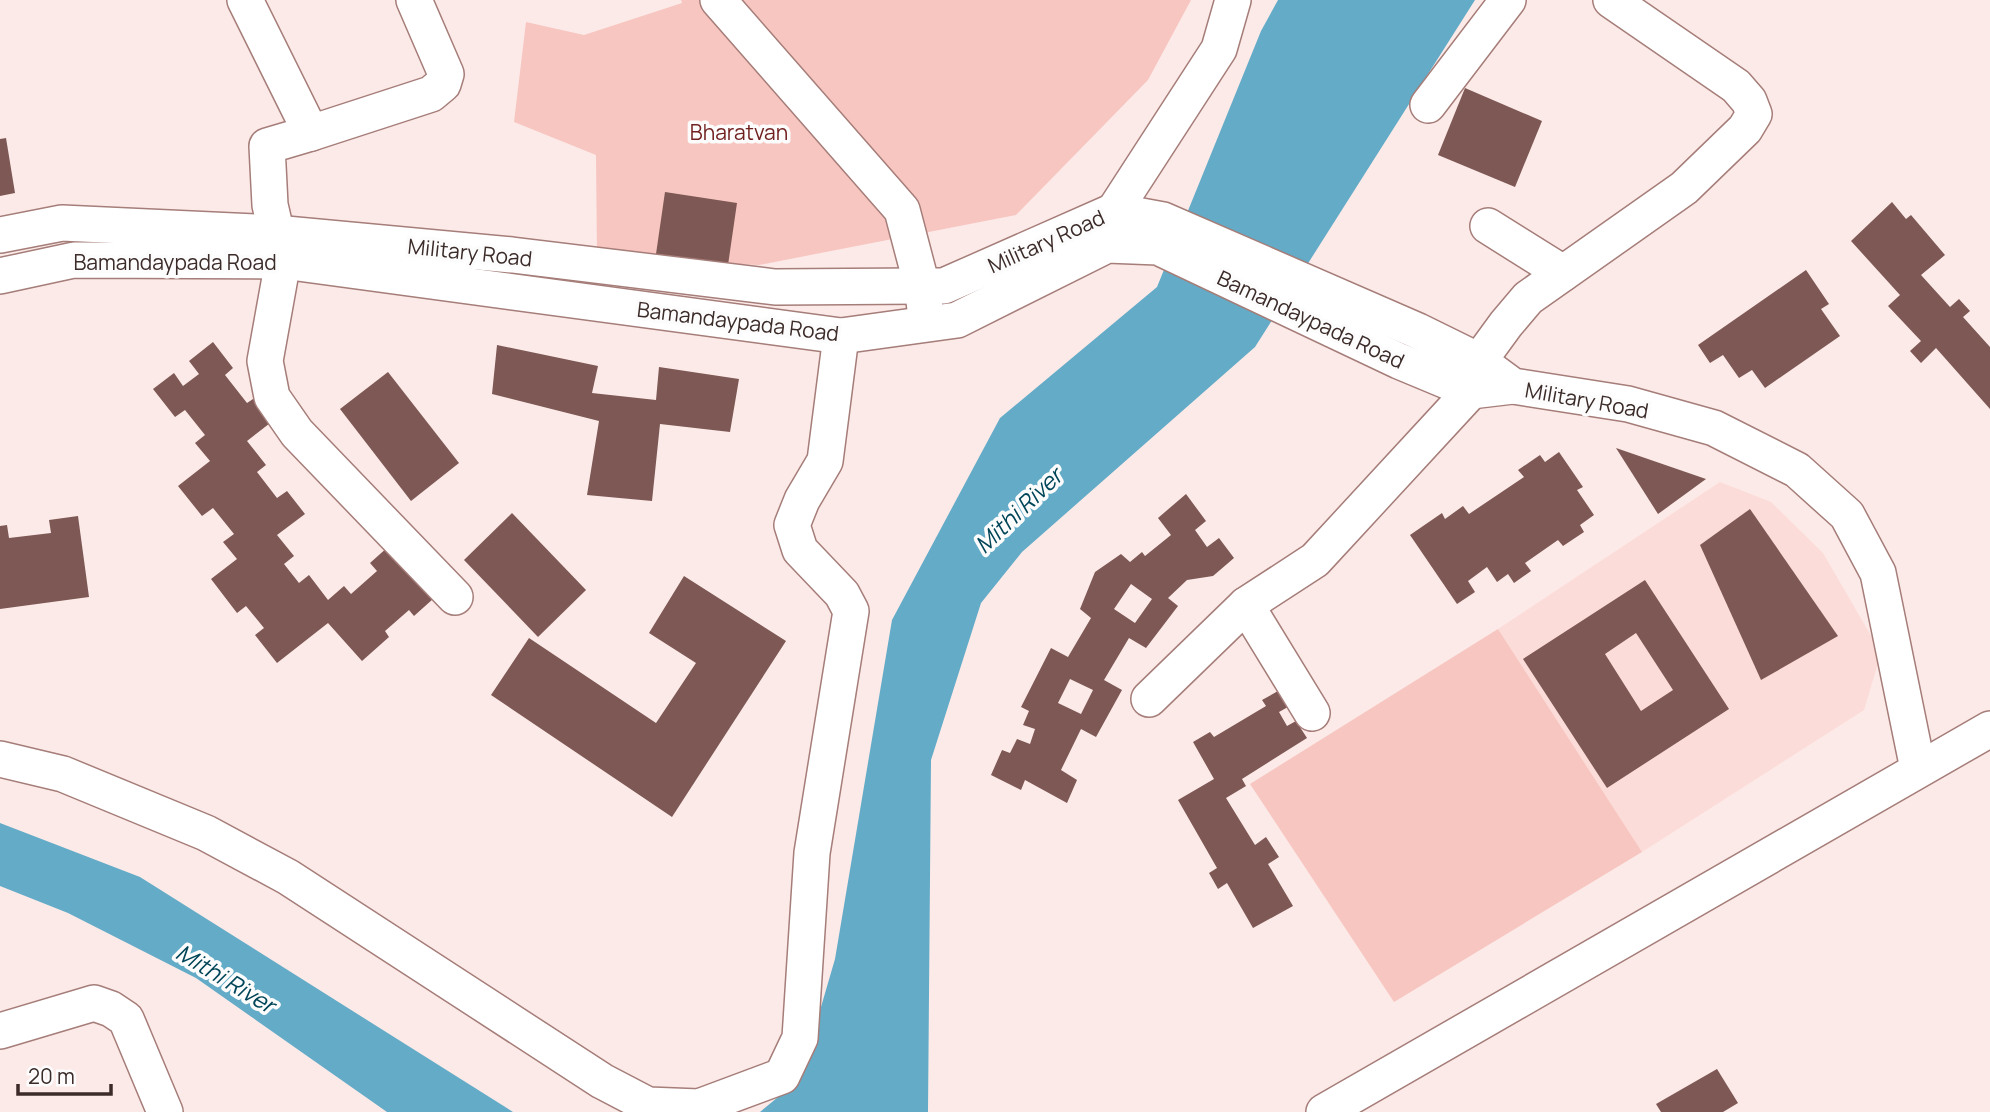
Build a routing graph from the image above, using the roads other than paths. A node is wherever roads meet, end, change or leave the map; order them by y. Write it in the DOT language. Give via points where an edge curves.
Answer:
graph roads {
  1 [pos="245,0"];
  2 [pos="414,0"];
  3 [pos="718,0"];
  4 [pos="1233,0"];
  5 [pos="1508,0"];
  6 [pos="1611,0"];
  7 [pos="1427,105"];
  8 [pos="311,133"];
  9 [pos="1114,211"];
  10 [pos="1488,226"];
  11 [pos="1160,233"];
  12 [pos="0,235"];
  13 [pos="1107,245"];
  14 [pos="279,247"];
  15 [pos="455,250"];
  16 [pos="1563,273"];
  17 [pos="0,276"];
  18 [pos="453,285"];
  19 [pos="922,286"];
  20 [pos="927,325"];
  21 [pos="841,336"];
  22 [pos="1475,376"];
  23 [pos="1513,386"];
  24 [pos="455,597"];
  25 [pos="1246,605"];
  26 [pos="1149,699"];
  27 [pos="1312,713"];
  28 [pos="1990,729"];
  29 [pos="0,760"];
  30 [pos="1919,769"];
  31 [pos="0,1031"];
  32 [pos="1346,1107"];
  33 [pos="165,1112"];
  1 -- 8 [label="street"];
  2 -- 8 [label="street" via="446,74 443,84 431,94"];
  3 -- 19 [label="street" via="902,210"];
  4 -- 9 [label="street" via="1219,50"];
  5 -- 7 [label="street"];
  6 -- 16 [label="street" via="1736,86 1754,114 1745,129 1684,188"];
  8 -- 14 [label="street" via="267,146 270,205"];
  9 -- 11 [label="street, Military Road"];
  9 -- 13 [label="street"];
  9 -- 19 [label="street, Military Road" via="944,286"];
  10 -- 16 [label="street"];
  11 -- 13 [label="street, Bamandaypada Road"];
  11 -- 22 [label="street, Bamandaypada Road" via="1399,361"];
  11 -- 22 [label="street, Military Road" via="1418,331"];
  12 -- 14 [label="street, Military Road" via="62,223"];
  13 -- 20 [label="street, Bamandaypada Road" via="957,320"];
  14 -- 15 [label="street, Military Road"];
  14 -- 17 [label="street, Bamandaypada Road" via="74,260"];
  14 -- 18 [label="street, Bamandaypada Road"];
  14 -- 24 [label="street" via="265,362 272,397 298,433"];
  15 -- 18 [label="street"];
  15 -- 19 [label="street, Military Road" via="775,287"];
  16 -- 22 [label="street" via="1528,298 1506,324"];
  18 -- 21 [label="street, Bamandaypada Road"];
  19 -- 20 [label="street"];
  20 -- 21 [label="street, Bamandaypada Road"];
  21 -- 29 [label="street" via="825,461 792,525 800,550 842,594 851,611 812,853 800,1038 782,1076 699,1107 648,1105 602,1081 288,877 218,839 64,774"];
  22 -- 23 [label="street, Bamandaypada Road"];
  22 -- 25 [label="street" via="1315,560"];
  23 -- 30 [label="street, Military Road" via="1628,404 1714,428 1797,470 1847,515 1878,573"];
  25 -- 26 [label="street"];
  25 -- 27 [label="street"];
  28 -- 30 [label="street"];
  30 -- 32 [label="street"];
  31 -- 33 [label="street" via="94,1003 111,1009 126,1019"];
}
